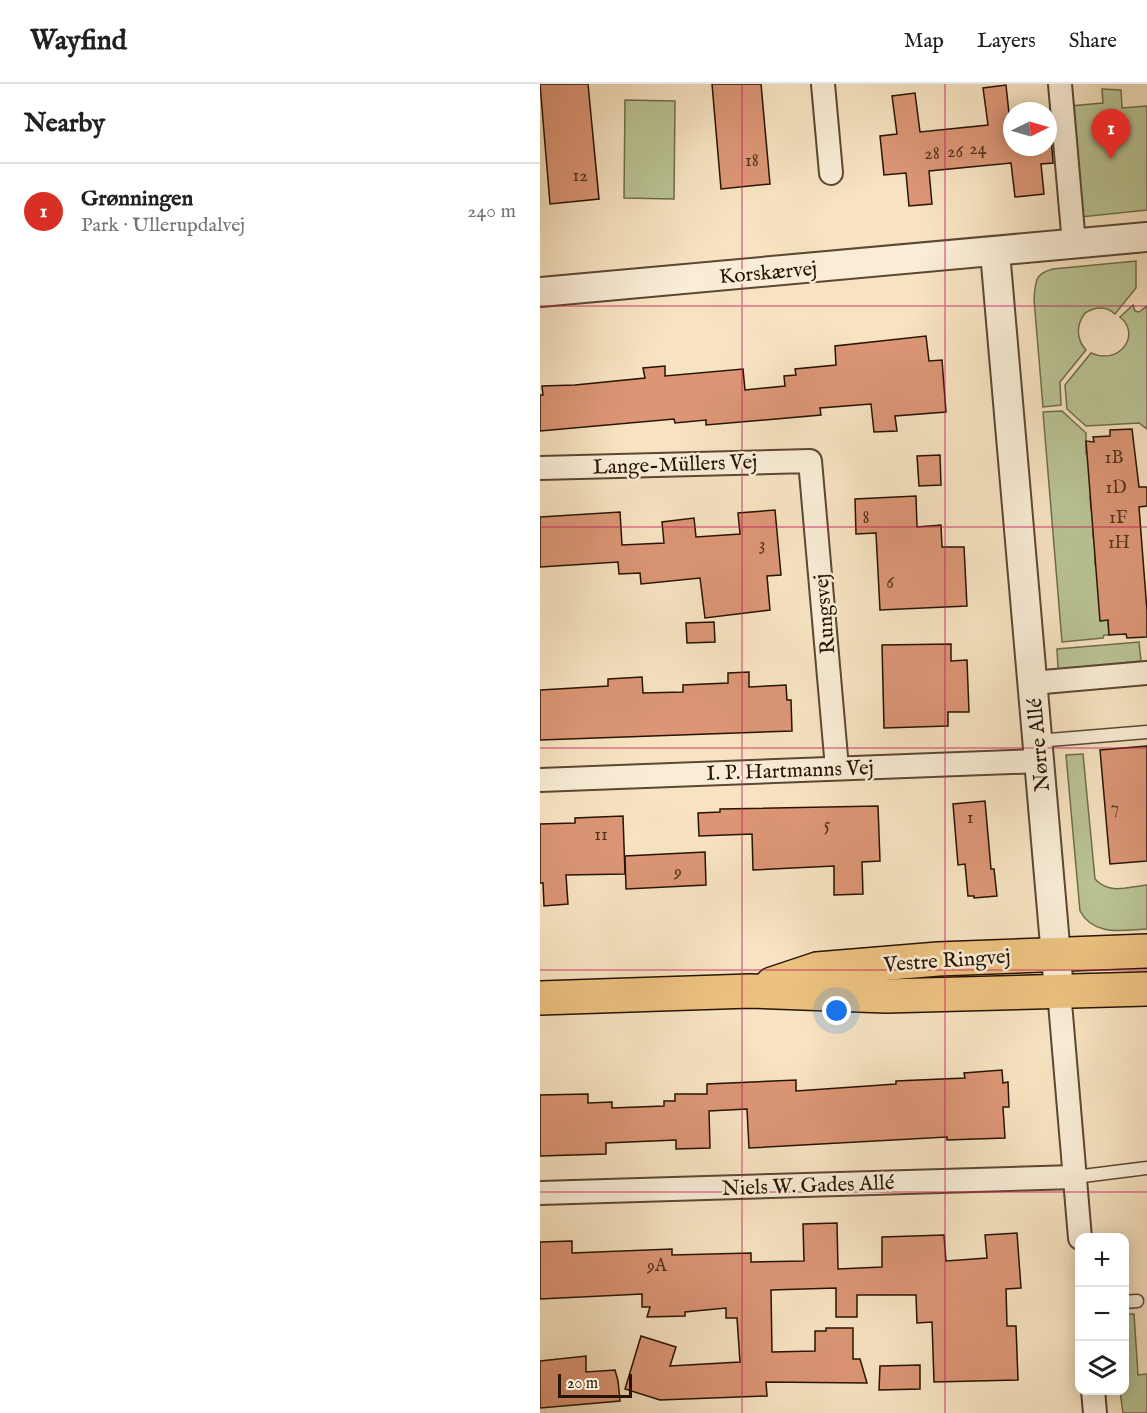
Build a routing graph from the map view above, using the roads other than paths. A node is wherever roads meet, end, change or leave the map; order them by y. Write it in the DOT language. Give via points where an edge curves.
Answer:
graph roads {
  1 [pos="823,84"];
  2 [pos="1060,84"];
  3 [pos="831,172"];
  4 [pos="1147,237"];
  5 [pos="1074,244"];
  6 [pos="995,252"];
  7 [pos="540,292"];
  8 [pos="810,460"];
  9 [pos="540,468"];
  10 [pos="1147,673"];
  11 [pos="1032,683"];
  12 [pos="1147,732"];
  13 [pos="1038,751"];
  14 [pos="837,768"];
  15 [pos="540,780"];
  16 [pos="1147,951"];
  17 [pos="1056,955"];
  18 [pos="1147,966"];
  19 [pos="1147,989"];
  20 [pos="750,991"];
  21 [pos="1059,991"];
  22 [pos="540,998"];
  23 [pos="1147,1168"];
  24 [pos="1075,1177"];
  25 [pos="540,1193"];
  26 [pos="1080,1233"];
  27 [pos="1093,1395"];
  28 [pos="1095,1413"];
  1 -- 3 [label="street"];
  2 -- 5 [label="street"];
  4 -- 5 [label="street, Korskærvej"];
  5 -- 6 [label="street, Korskærvej"];
  6 -- 7 [label="street, Korskærvej"];
  6 -- 11 [label="street, Nørre Allé"];
  8 -- 9 [label="street, Lange-Müllers Vej"];
  8 -- 14 [label="street, Rungsvej"];
  10 -- 11 [label="street"];
  11 -- 13 [label="street, Nørre Allé"];
  12 -- 13 [label="lane"];
  13 -- 14 [label="street, I. P. Hartmanns Vej"];
  13 -- 17 [label="street, Nørre Allé"];
  14 -- 15 [label="street, I. P. Hartmanns Vej"];
  16 -- 17 [label="main road, Vestre Ringvej"];
  17 -- 20 [label="main road, Vestre Ringvej" via="817,969"];
  17 -- 21 [label="street, Nørre Allé"];
  18 -- 21 [label="main road" via="1073,970 1064,976"];
  19 -- 21 [label="main road, Vestre Ringvej"];
  20 -- 21 [label="main road, Vestre Ringvej" via="886,996"];
  20 -- 22 [label="main road, Vestre Ringvej"];
  21 -- 24 [label="street, Nørre Allé"];
  23 -- 24 [label="lane"];
  24 -- 25 [label="street, Niels W. Gades Allé"];
  24 -- 26 [label="street, Nørre Allé"];
  27 -- 28 [label="street"];
}
